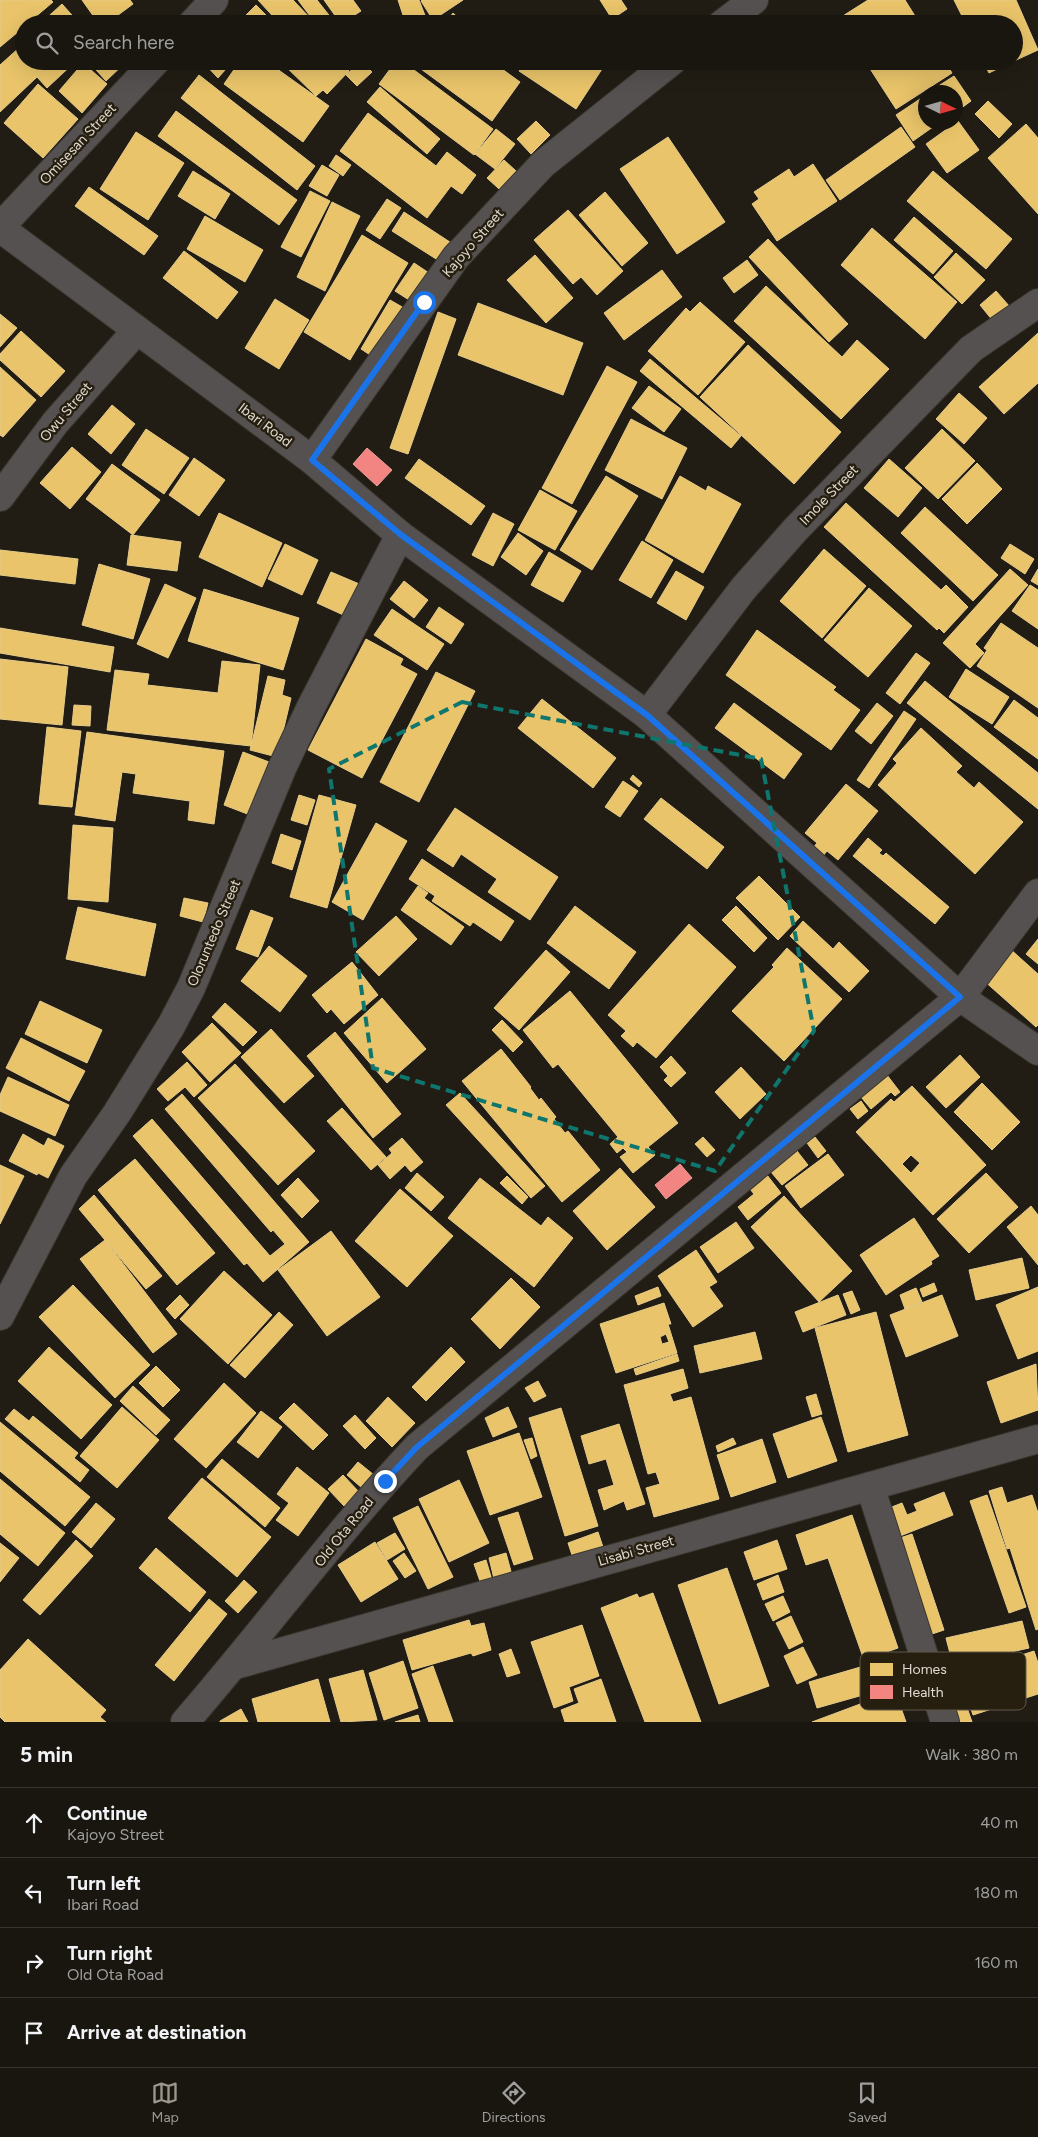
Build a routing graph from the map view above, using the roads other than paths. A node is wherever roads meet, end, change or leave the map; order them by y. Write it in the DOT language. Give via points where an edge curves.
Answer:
graph roads {
  1 [pos="214,0"];
  2 [pos="754,0"];
  3 [pos="200,15"];
  4 [pos="734,15"];
  5 [pos="148,70"];
  6 [pos="661,70"];
  7 [pos="0,227"];
  8 [pos="1038,303"];
  9 [pos="137,330"];
  10 [pos="312,460"];
  11 [pos="0,497"];
  12 [pos="400,534"];
  13 [pos="647,715"];
  14 [pos="1038,893"];
  15 [pos="960,997"];
  16 [pos="1038,1051"];
  17 [pos="0,1316"];
  18 [pos="1038,1439"];
  19 [pos="870,1486"];
  20 [pos="922,1652"];
  21 [pos="235,1665"];
  22 [pos="940,1710"];
  23 [pos="185,1722"];
  24 [pos="944,1722"];
  1 -- 3 [label="street"];
  2 -- 4 [label="street"];
  5 -- 7 [label="street, Omisesan Street"];
  6 -- 10 [label="street, Kajoyo Street" via="543,164 456,257"];
  7 -- 9 [label="street, Ibari Road"];
  8 -- 13 [label="street, Imole Street" via="970,349 795,530 743,589"];
  9 -- 10 [label="street, Ibari Road"];
  9 -- 11 [label="street, Owu Street" via="55,423"];
  10 -- 12 [label="street, Ibari Road"];
  12 -- 13 [label="street, Ibari Road"];
  12 -- 17 [label="street, Oloruntedo Street" via="286,758 191,988 122,1105 73,1176"];
  13 -- 15 [label="street, Ibari Road"];
  14 -- 15 [label="street, Old Ota Road"];
  15 -- 16 [label="street, Ibari Road"];
  15 -- 21 [label="street, Old Ota Road" via="417,1447 385,1481"];
  18 -- 19 [label="street, Lisabi Street"];
  19 -- 20 [label="street"];
  19 -- 21 [label="street, Lisabi Street"];
  21 -- 23 [label="street, Old Ota Road"];
  22 -- 24 [label="street"];
}
